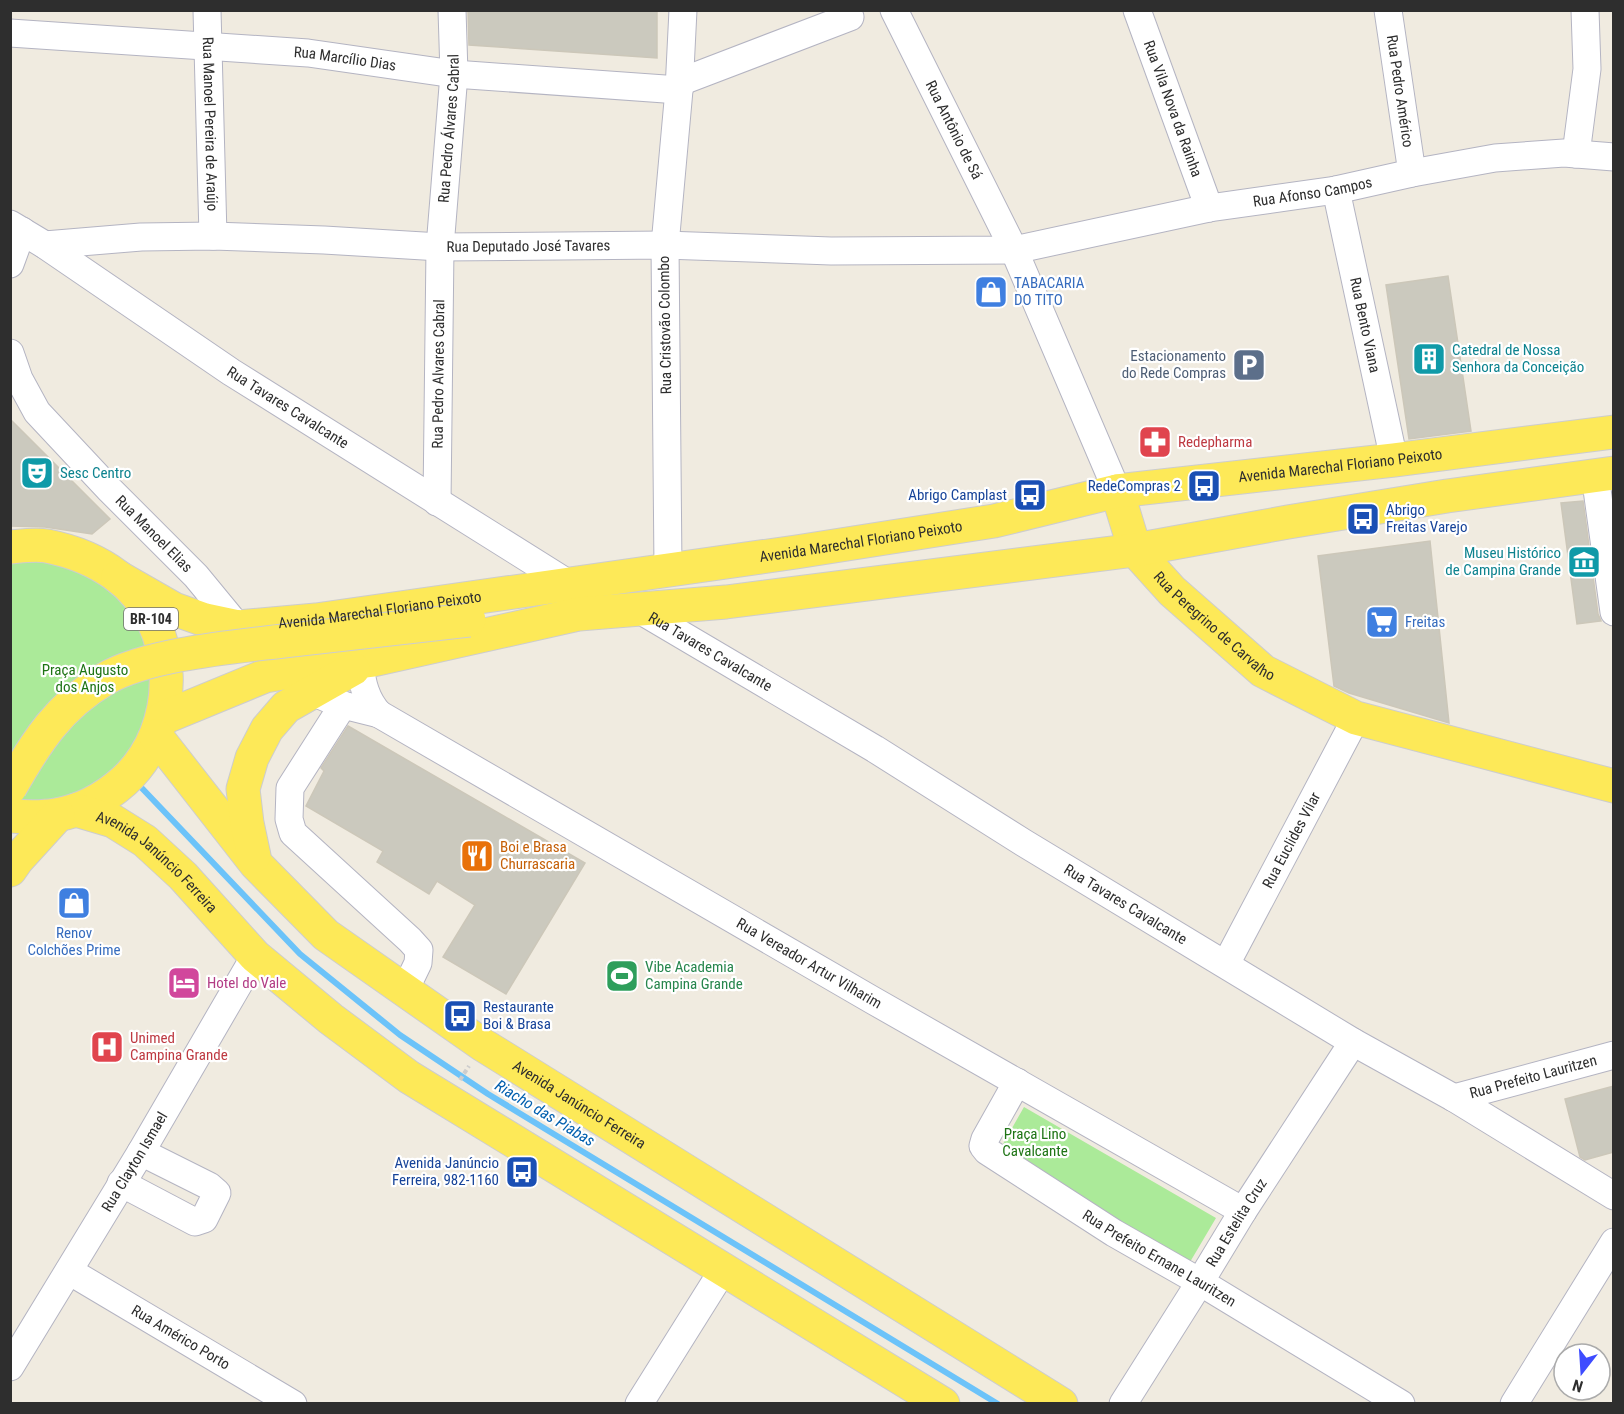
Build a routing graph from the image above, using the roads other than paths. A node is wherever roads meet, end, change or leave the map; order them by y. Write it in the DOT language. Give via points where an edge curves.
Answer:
graph roads {
  1 [pos="207,10"];
  2 [pos="452,10"];
  3 [pos="683,10"];
  4 [pos="894,10"];
  5 [pos="1137,10"];
  6 [pos="1388,10"];
  7 [pos="1585,10"];
  8 [pos="850,17"];
  9 [pos="10,33"];
  10 [pos="208,45"];
  11 [pos="454,74"];
  12 [pos="680,86"];
  13 [pos="1576,154"];
  14 [pos="1614,157"];
  15 [pos="1412,173"];
  16 [pos="1336,190"];
  17 [pos="1209,208"];
  18 [pos="16,227"];
  19 [pos="213,236"];
  20 [pos="45,245"];
  21 [pos="665,245"];
  22 [pos="440,247"];
  23 [pos="1014,249"];
  24 [pos="10,264"];
  25 [pos="10,353"];
  26 [pos="1614,432"];
  27 [pos="1394,460"];
  28 [pos="1604,474"];
  29 [pos="1117,491"];
  30 [pos="437,501"];
  31 [pos="10,547"];
  32 [pos="1135,550"];
  33 [pos="668,569"];
  34 [pos="118,577"];
  35 [pos="574,599"];
  36 [pos="638,609"];
  37 [pos="1614,612"];
  38 [pos="238,627"];
  39 [pos="364,662"];
  40 [pos="312,692"];
  41 [pos="343,705"];
  42 [pos="379,714"];
  43 [pos="1356,718"];
  44 [pos="159,727"];
  45 [pos="1614,786"];
  46 [pos="10,788"];
  47 [pos="67,812"];
  48 [pos="10,816"];
  49 [pos="256,864"];
  50 [pos="10,870"];
  51 [pos="255,956"];
  52 [pos="1226,964"];
  53 [pos="405,990"];
  54 [pos="1353,1042"];
  55 [pos="1614,1054"];
  56 [pos="1017,1082"];
  57 [pos="1454,1098"];
  58 [pos="141,1152"];
  59 [pos="121,1183"];
  60 [pos="1614,1197"];
  61 [pos="1243,1210"];
  62 [pos="1614,1242"];
  63 [pos="723,1270"];
  64 [pos="69,1271"];
  65 [pos="1200,1282"];
  66 [pos="10,1367"];
  67 [pos="293,1404"];
  68 [pos="639,1404"];
  69 [pos="943,1404"];
  70 [pos="1061,1404"];
  71 [pos="1123,1404"];
  72 [pos="1401,1404"];
  73 [pos="1514,1404"];
  1 -- 10 [label="street, Rua Manoel Pereira de Araújo"];
  2 -- 11 [label="street, Rua Pedro Álvares Cabral"];
  3 -- 12 [label="street, Rua Cristovão Colombo"];
  4 -- 23 [label="street, Rua Antônio de Sá"];
  5 -- 17 [label="street, Rua Vila Nova da Rainha"];
  6 -- 15 [label="street, Rua Pedro Américo"];
  7 -- 13 [label="street" via="1587,69"];
  8 -- 12 [label="street"];
  9 -- 10 [label="street, Rua Marcílio Dias"];
  10 -- 11 [label="street, Rua Marcílio Dias"];
  10 -- 19 [label="street, Rua Manoel Pereira de Araújo"];
  11 -- 12 [label="street, Rua Marcílio Dias"];
  11 -- 22 [label="street, Rua Pedro Álvares Cabral"];
  12 -- 21 [label="street, Rua Cristovão Colombo"];
  13 -- 14 [label="street, Rua Afonso Campos"];
  13 -- 15 [label="street, Rua Afonso Campos" via="1495,158"];
  15 -- 16 [label="street, Rua Afonso Campos"];
  16 -- 17 [label="street, Rua Afonso Campos"];
  16 -- 27 [label="street, Rua Bento Viana"];
  17 -- 23 [label="street, Rua Afonso Campos"];
  18 -- 20 [label="street, Rua Tavares Cavalcante"];
  18 -- 24 [label="street"];
  19 -- 20 [label="street, Rua Deputado José Tavares"];
  19 -- 22 [label="street, Rua Deputado José Tavares"];
  20 -- 30 [label="street, Rua Tavares Cavalcante" via="231,372"];
  21 -- 22 [label="street, Rua Deputado José Tavares"];
  21 -- 23 [label="street, Rua Deputado José Tavares" via="831,251"];
  21 -- 33 [label="street, Rua Cristovão Colombo"];
  22 -- 30 [label="street, Rua Pedro Alvares Cabral"];
  23 -- 29 [label="street, Rua Peregrino de Carvalho"];
  25 -- 38 [label="street, Rua Manoel Elias" via="37,412 196,576"];
  26 -- 27 [label="main road, Avenida Marechal Floriano Peixoto"];
  27 -- 29 [label="main road, Avenida Marechal Floriano Peixoto"];
  28 -- 32 [label="main road, Avenida Marechal Floriano Peixoto" via="1447,496"];
  28 -- 37 [label="street"];
  29 -- 32 [label="main road, Rua Peregrino de Carvalho"];
  29 -- 33 [label="main road, Avenida Marechal Floriano Peixoto" via="994,521"];
  30 -- 35 [label="street, Rua Tavares Cavalcante"];
  31 -- 34 [label="main road, BR-104" via="45,545 84,556"];
  32 -- 36 [label="main road, Avenida Marechal Floriano Peixoto" via="726,602"];
  32 -- 43 [label="main road, Rua Peregrino de Carvalho" via="1172,591 1263,671"];
  33 -- 35 [label="main road, Avenida Marechal Floriano Peixoto"];
  34 -- 38 [label="main road, Avenida Marechal Floriano Peixoto" via="174,609"];
  34 -- 44 [label="main road, BR-104" via="140,600 156,628 166,658 167,688"];
  35 -- 36 [label="main road, Avenida Marechal Floriano Peixoto"];
  35 -- 38 [label="main road, Avenida Marechal Floriano Peixoto"];
  35 -- 39 [label="main road, Avenida Marechal Floriano Peixoto"];
  35 -- 46 [label="main road, bridge" via="469,620 247,645 132,668 106,678 56,716"];
  36 -- 52 [label="street, Rua Tavares Cavalcante"];
  39 -- 40 [label="main road"];
  39 -- 42 [label="street, Rua Vereador Artur Vilharim" via="365,693"];
  39 -- 44 [label="main road, Avenida Marechal Floriano Peixoto" via="265,676"];
  40 -- 41 [label="street, Rua Vereador Artur Vilharim"];
  40 -- 49 [label="main road" via="286,707 267,729 252,758 243,789"];
  41 -- 42 [label="street, Rua Vereador Artur Vilharim"];
  41 -- 53 [label="street" via="290,788 289,819 293,833 419,950 418,963"];
  42 -- 56 [label="street, Rua Vereador Artur Vilharim"];
  43 -- 45 [label="main road, Rua Peregrino de Carvalho"];
  43 -- 52 [label="street, Rua Euclides Vilar"];
  44 -- 47 [label="main road, BR-104" via="145,756 130,775 93,803"];
  44 -- 49 [label="main road, Avenida Janúncio Ferreira"];
  47 -- 48 [label="main road, BR-104" via="35,818"];
  47 -- 50 [label="main road, BR-104"];
  47 -- 51 [label="main road, Avenida Janúncio Ferreira" via="113,821 145,841 183,876"];
  49 -- 53 [label="main road, Avenida Janúncio Ferreira" via="326,935"];
  51 -- 58 [label="street, Rua Clayton Ismael"];
  51 -- 63 [label="main road, Avenida Janúncio Ferreira" via="410,1077"];
  52 -- 54 [label="street, Rua Tavares Cavalcante"];
  53 -- 70 [label="main road, Avenida Janúncio Ferreira" via="483,1045"];
  54 -- 57 [label="street, Rua Tavares Cavalcante"];
  54 -- 61 [label="street, Rua Estelita Cruz"];
  55 -- 57 [label="street, Rua Prefeito Lauritzen"];
  56 -- 61 [label="street, Rua Vereador Artur Vilharim"];
  56 -- 65 [label="street, Rua Prefeito Ernane Lauritzen" via="985,1139 983,1146 987,1151 1114,1233"];
  57 -- 60 [label="street, Rua Tavares Cavalcante"];
  58 -- 59 [label="street, Rua Clayton Ismael"];
  58 -- 59 [label="street" via="217,1193 204,1218 195,1222"];
  59 -- 64 [label="street, Rua Clayton Ismael"];
  61 -- 65 [label="street, Rua Estelita Cruz"];
  62 -- 73 [label="street"];
  63 -- 68 [label="street"];
  63 -- 69 [label="main road, Avenida Janúncio Ferreira"];
  64 -- 66 [label="street, Rua Clayton Ismael"];
  64 -- 67 [label="street, Rua Américo Porto"];
  65 -- 71 [label="street, Rua Estelita Cruz"];
  65 -- 72 [label="street, Rua Prefeito Ernane Lauritzen"];
}
